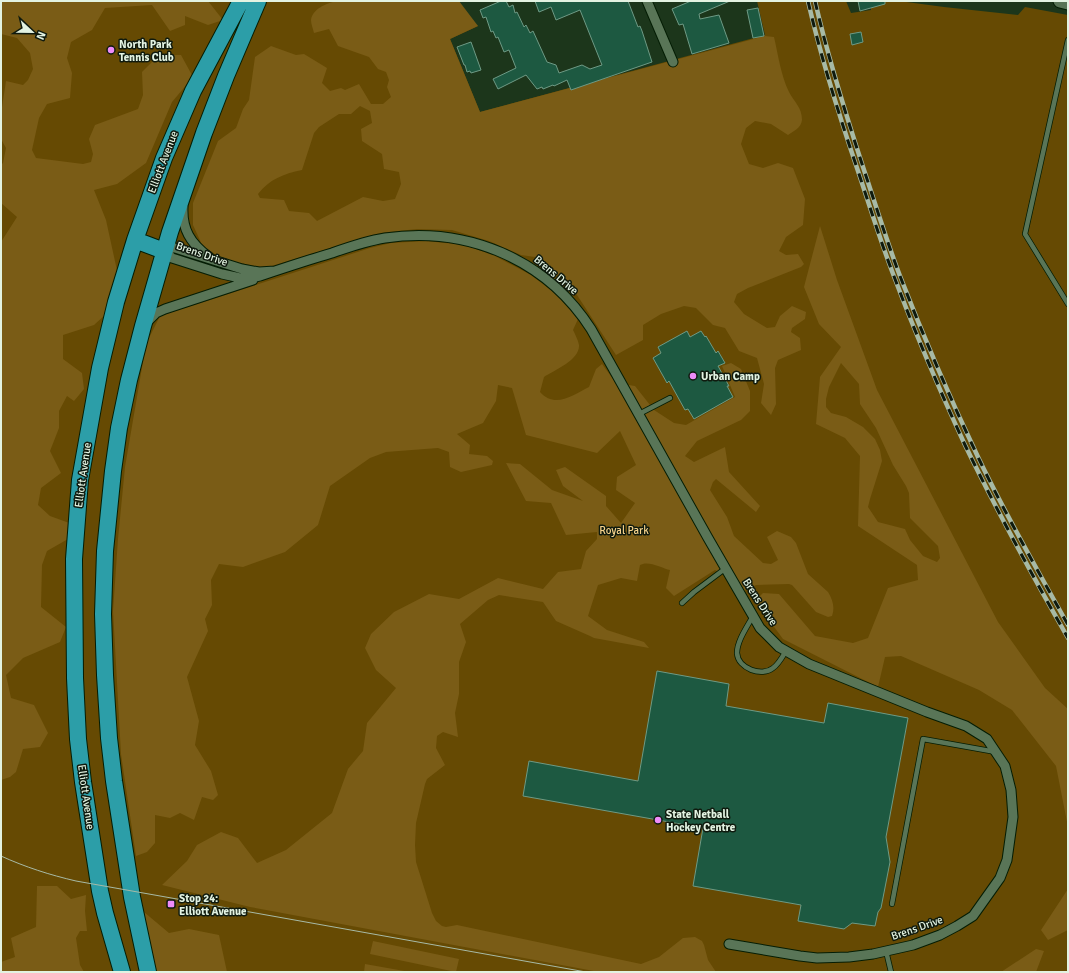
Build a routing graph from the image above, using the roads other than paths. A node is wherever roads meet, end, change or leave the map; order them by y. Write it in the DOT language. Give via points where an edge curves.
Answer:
graph roads {
  1 [pos="241,1"];
  2 [pos="258,1"];
  3 [pos="647,1"];
  4 [pos="1060,1"];
  5 [pos="1068,3"];
  6 [pos="1068,40"];
  7 [pos="673,62"];
  8 [pos="194,165"];
  9 [pos="135,240"];
  10 [pos="164,251"];
  11 [pos="216,261"];
  12 [pos="272,272"];
  13 [pos="1068,304"];
  14 [pos="143,326"];
  15 [pos="670,398"];
  16 [pos="638,414"];
  17 [pos="726,568"];
  18 [pos="682,603"];
  19 [pos="753,616"];
  20 [pos="786,651"];
  21 [pos="996,752"];
  22 [pos="892,904"];
  23 [pos="729,944"];
  24 [pos="886,951"];
  25 [pos="122,972"];
  26 [pos="148,972"];
  27 [pos="892,972"];
  1 -- 9 [label="highway, Elliott Avenue" via="193,91 164,158"];
  2 -- 8 [label="highway" via="226,76"];
  3 -- 7 [label="street"];
  4 -- 5 [label="street"];
  6 -- 13 [label="lane" via="1025,234"];
  8 -- 10 [label="highway"];
  8 -- 11 [label="street" via="184,201 184,223 194,244"];
  9 -- 10 [label="highway"];
  9 -- 25 [label="highway, Elliott Avenue" via="100,368 80,480 74,559 78,740 102,902"];
  10 -- 11 [label="street, Brens Drive" via="176,248"];
  10 -- 12 [label="street, Brens Drive" via="172,258 232,276 251,278"];
  10 -- 14 [label="highway"];
  11 -- 12 [label="street, Brens Drive" via="242,269"];
  12 -- 14 [label="street" via="165,309 156,313"];
  12 -- 16 [label="street, Brens Drive" via="384,238 438,236 476,243 498,251 535,272 575,307 594,334"];
  14 -- 26 [label="highway" via="119,428 112,478 105,551 103,614 111,760 132,897"];
  15 -- 16 [label="lane"];
  16 -- 17 [label="street, Brens Drive"];
  17 -- 18 [label="lane"];
  17 -- 19 [label="street, Brens Drive"];
  19 -- 20 [label="street, Brens Drive" via="760,628"];
  19 -- 20 [label="lane" via="740,638 737,653 740,662 751,670 762,672 773,669"];
  20 -- 21 [label="street, Brens Drive" via="844,679 966,726 987,739"];
  21 -- 22 [label="lane" via="923,739"];
  21 -- 24 [label="street, Brens Drive" via="1005,766 1013,812 1007,860 1000,878 973,916 940,935"];
  23 -- 24 [label="street, Brens Drive" via="818,958 849,957"];
  24 -- 27 [label="lane"];
}
